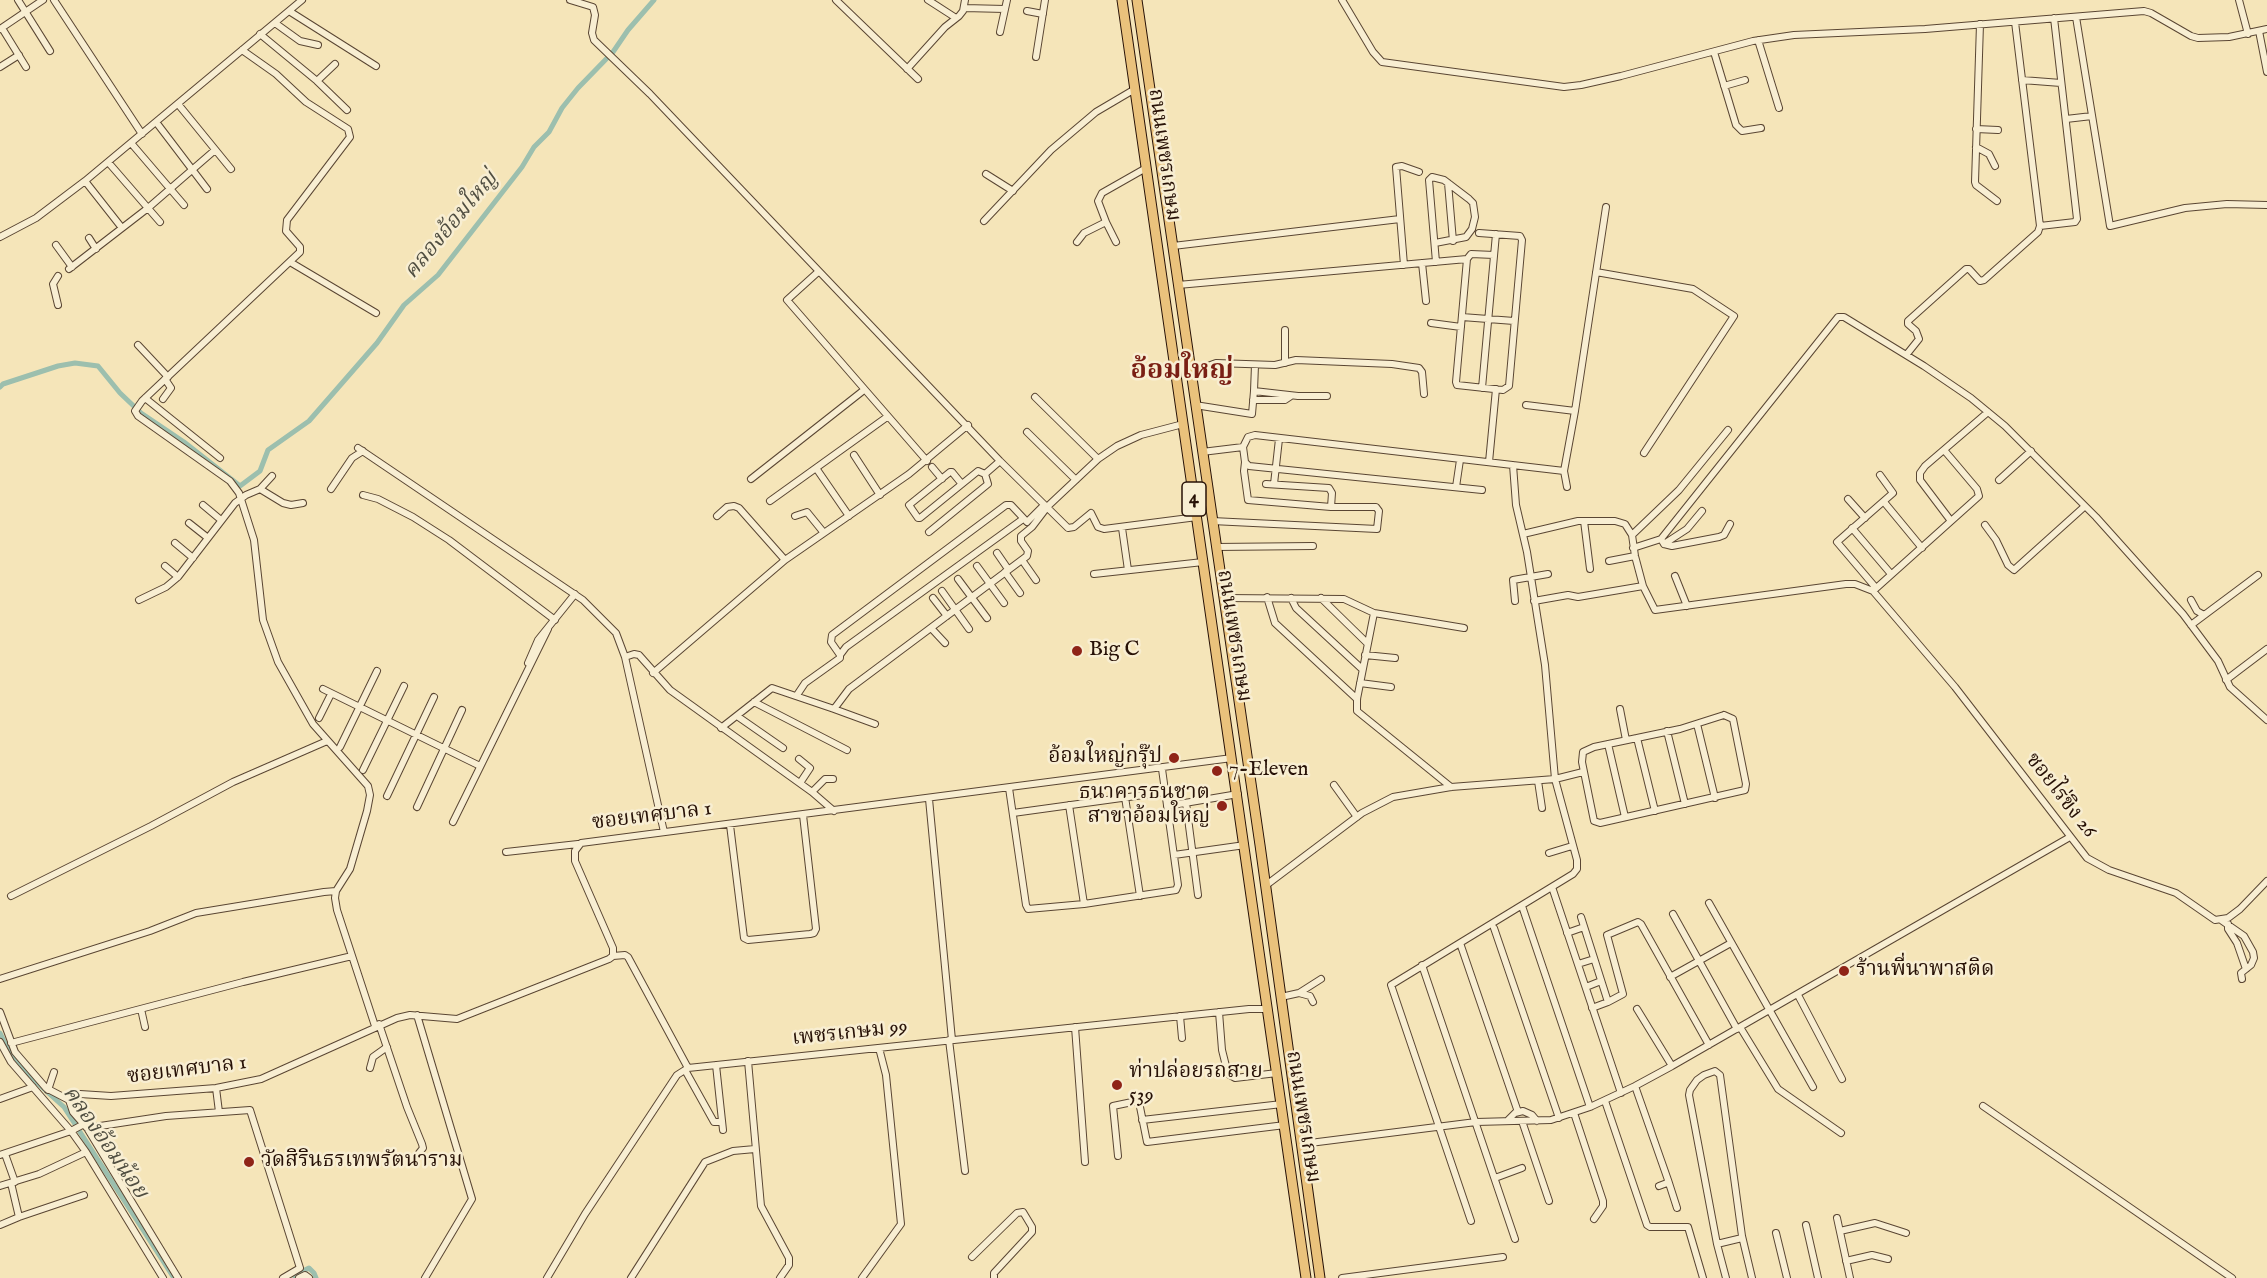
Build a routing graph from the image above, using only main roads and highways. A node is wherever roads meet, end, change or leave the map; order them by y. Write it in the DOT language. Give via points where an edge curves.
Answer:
graph roads {
  1 [pos="1122,0"];
  2 [pos="1137,0"];
  3 [pos="1267,1009"];
  4 [pos="1284,1013"];
  5 [pos="1285,1025"];
  6 [pos="1270,1027"];
  7 [pos="1306,1278"];
  8 [pos="1320,1278"];
  1 -- 3 [label="main road, ถนนเพชรเกษม / 4"];
  2 -- 4 [label="main road, ถนนเพชรเกษม / 4"];
  3 -- 4 [label="main road"];
  3 -- 6 [label="main road, ถนนเพชรเกษม"];
  4 -- 5 [label="main road, ถนนเพชรเกษม"];
  5 -- 6 [label="main road" via="1276,1020"];
  5 -- 8 [label="main road, ถนนเพชรเกษม"];
  6 -- 7 [label="main road, ถนนเพชรเกษม"];
}
